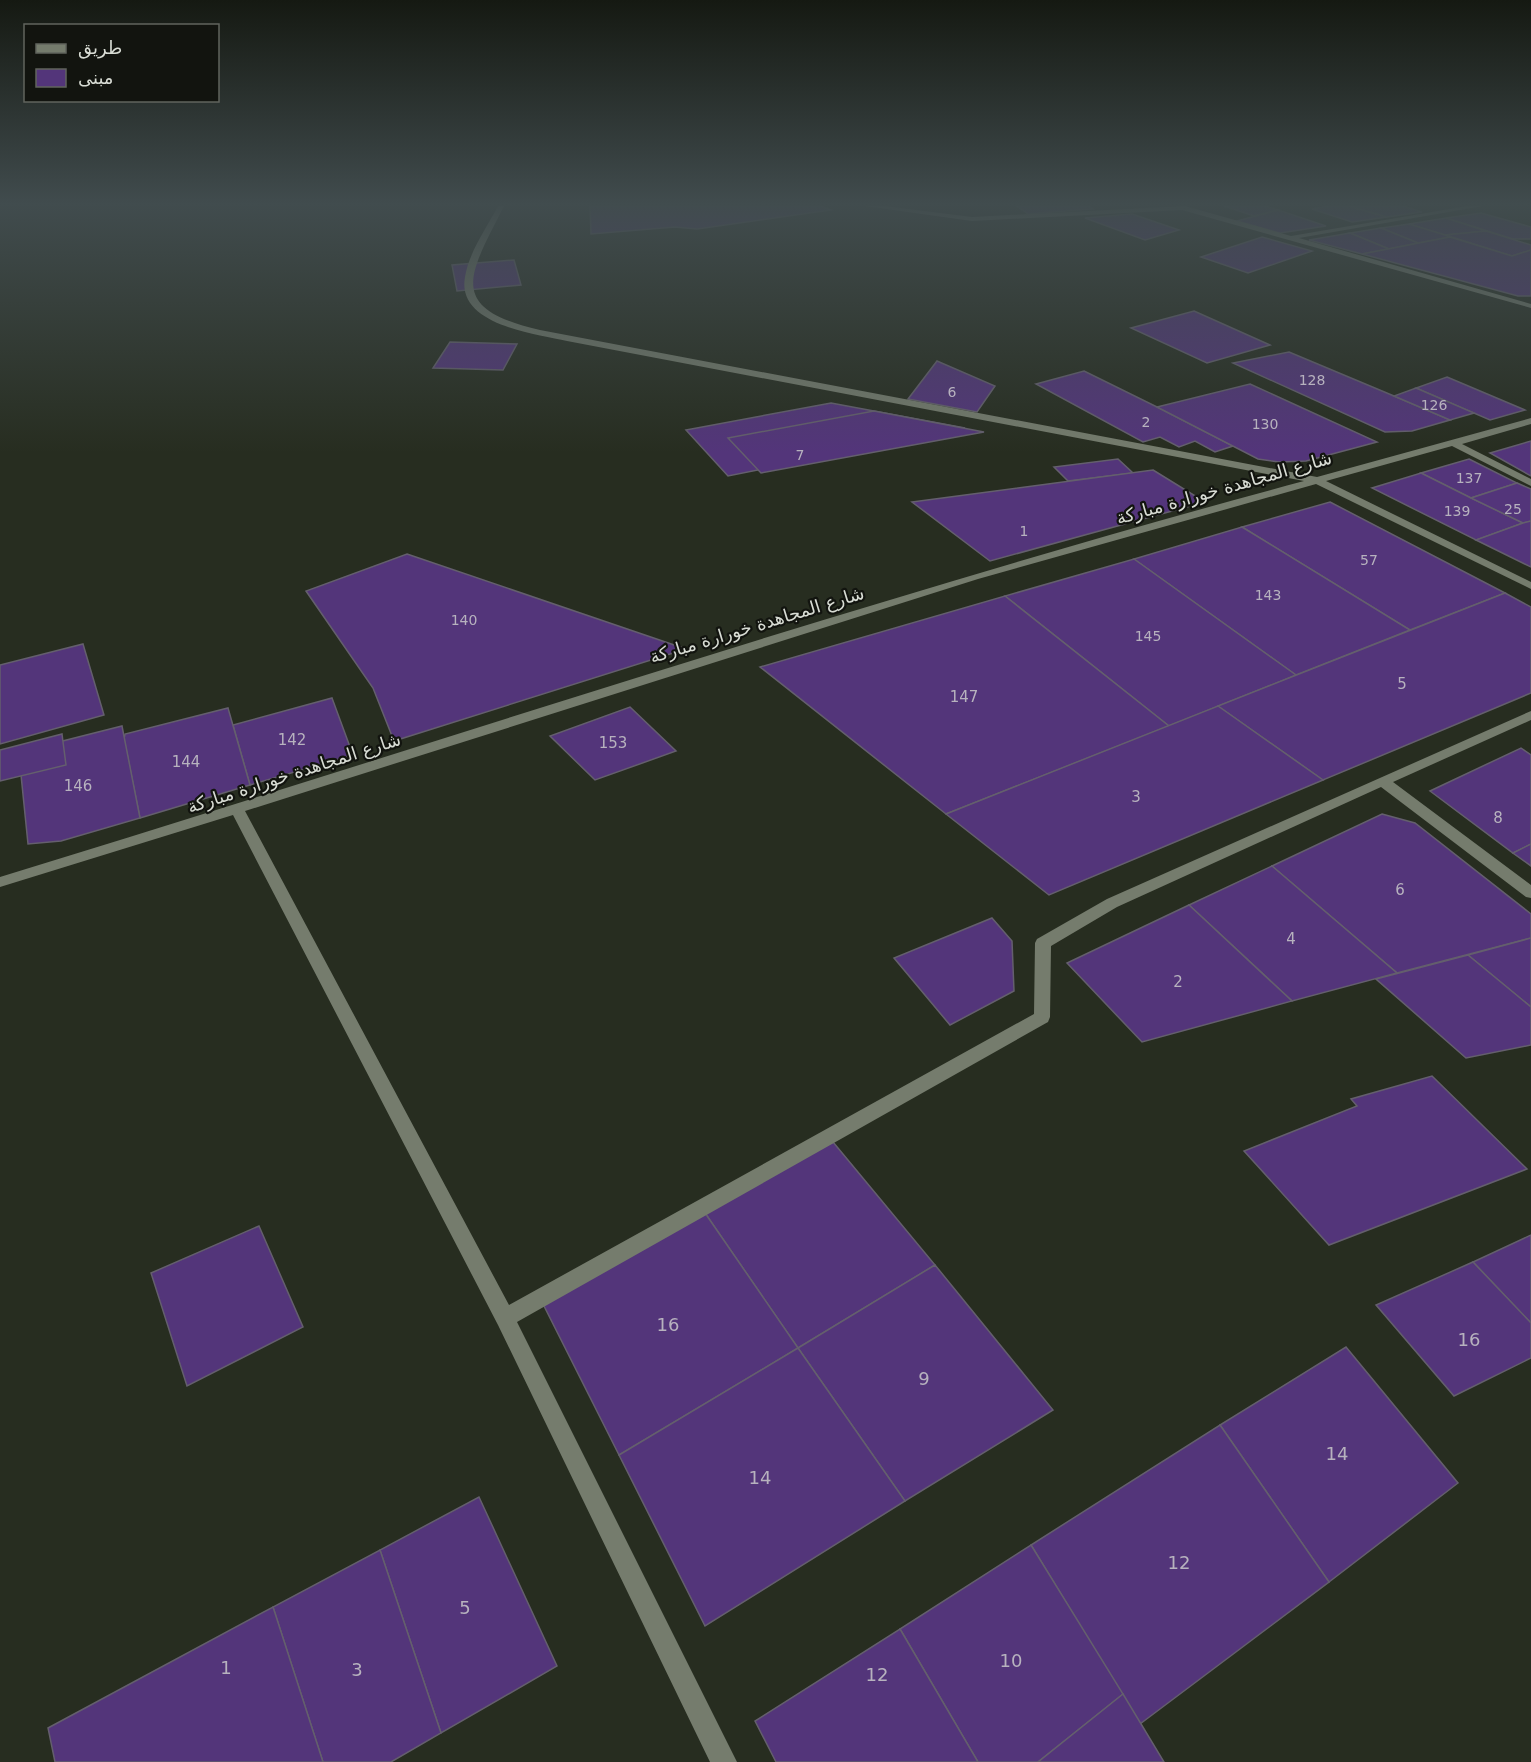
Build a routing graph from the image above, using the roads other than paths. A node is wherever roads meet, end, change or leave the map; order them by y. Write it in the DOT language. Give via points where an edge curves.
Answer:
graph roads {
  1 [pos="468,288"];
  2 [pos="1467,288"];
  3 [pos="1531,306"];
  4 [pos="1531,420"];
  5 [pos="1453,443"];
  6 [pos="1317,480"];
  7 [pos="1531,483"];
  8 [pos="1531,586"];
  9 [pos="1531,715"];
  10 [pos="1382,782"];
  11 [pos="238,810"];
  12 [pos="0,882"];
  13 [pos="1531,893"];
  14 [pos="505,1318"];
  15 [pos="724,1762"];
  1 -- 6 [label="street" via="479,309 507,323 567,338"];
  2 -- 3 [label="street"];
  4 -- 5 [label="street, شارع المجاهدة خورارة مباركة"];
  5 -- 6 [label="street, شارع المجاهدة خورارة مباركة"];
  5 -- 7 [label="street"];
  6 -- 8 [label="street"];
  6 -- 11 [label="street, شارع المجاهدة خورارة مباركة" via="977,575"];
  9 -- 10 [label="street"];
  10 -- 13 [label="street"];
  10 -- 14 [label="street" via="1112,903 1043,943 1042,1017"];
  11 -- 12 [label="street, شارع المجاهدة خورارة مباركة"];
  11 -- 14 [label="street"];
  14 -- 15 [label="street"];
}
